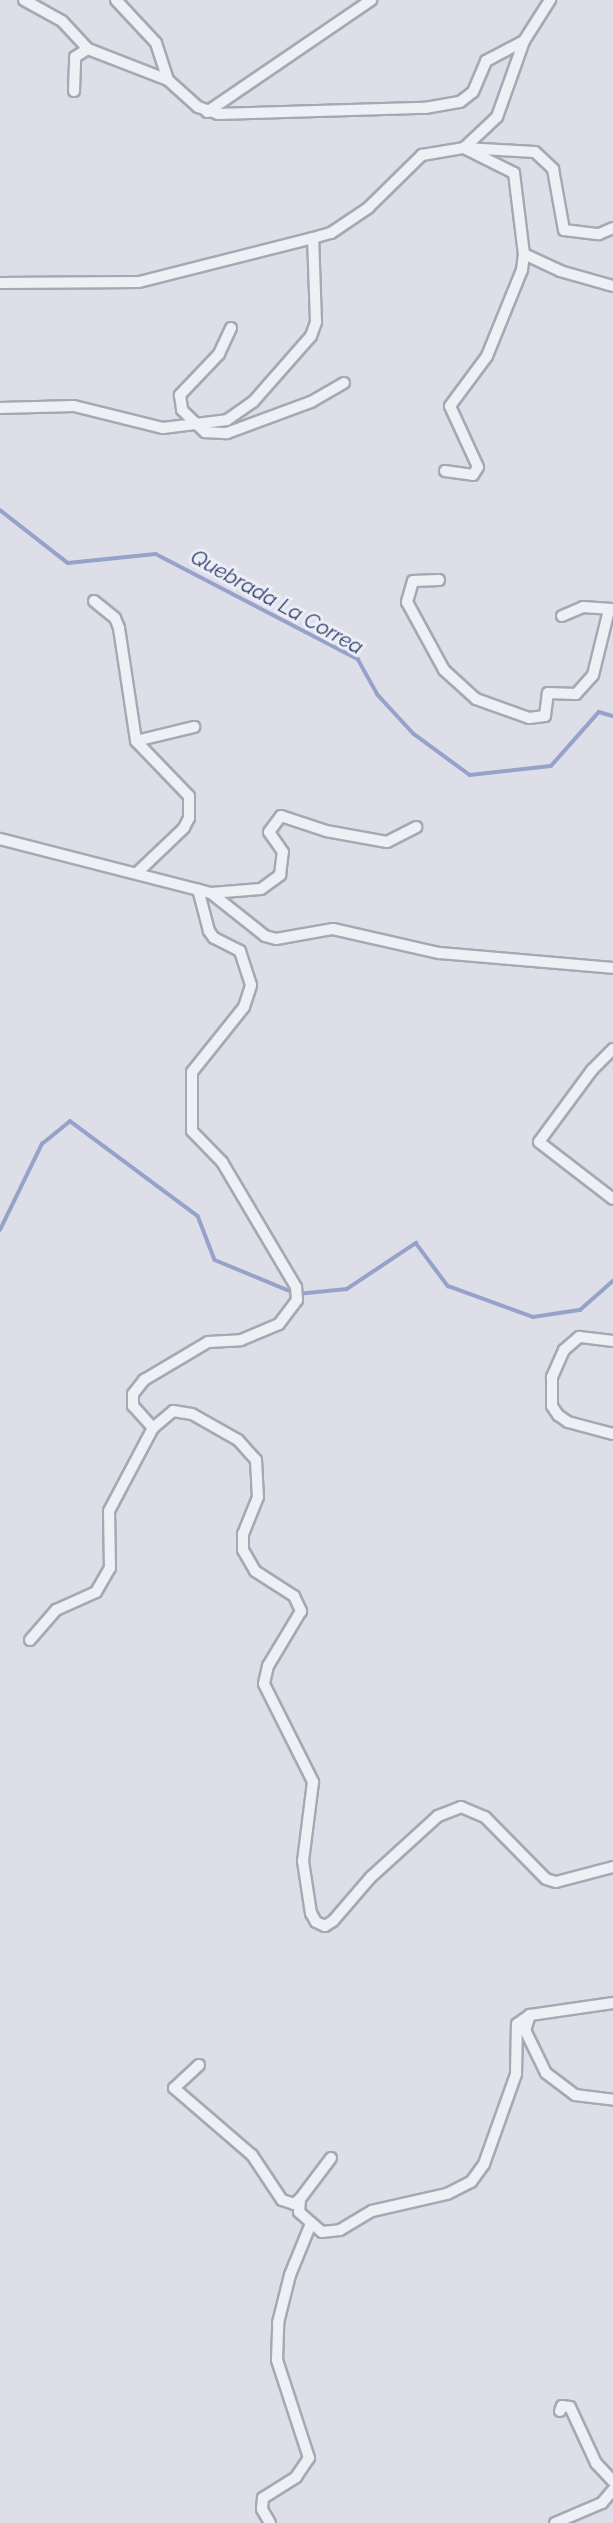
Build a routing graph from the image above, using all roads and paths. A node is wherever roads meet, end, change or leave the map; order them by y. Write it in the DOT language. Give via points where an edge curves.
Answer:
graph roads {
  1 [pos="24,0"];
  2 [pos="116,0"];
  3 [pos="371,0"];
  4 [pos="550,0"];
  5 [pos="524,41"];
  6 [pos="88,49"];
  7 [pos="168,80"];
  8 [pos="74,91"];
  9 [pos="207,112"];
  10 [pos="464,148"];
  11 [pos="613,228"];
  12 [pos="313,238"];
  13 [pos="524,254"];
  14 [pos="0,284"];
  15 [pos="613,286"];
  16 [pos="231,328"];
  17 [pos="344,383"];
  18 [pos="0,408"];
  19 [pos="197,427"];
  20 [pos="445,471"];
  21 [pos="439,580"];
  22 [pos="94,601"];
  23 [pos="611,609"];
  24 [pos="562,616"];
  25 [pos="194,727"];
  26 [pos="136,741"];
  27 [pos="416,827"];
  28 [pos="0,839"];
  29 [pos="138,872"];
  30 [pos="198,889"];
  31 [pos="211,893"];
  32 [pos="613,968"];
  33 [pos="613,1049"];
  34 [pos="613,1199"];
  35 [pos="613,1341"];
  36 [pos="153,1428"];
  37 [pos="613,1434"];
  38 [pos="30,1640"];
  39 [pos="613,1867"];
  40 [pos="613,2003"];
  41 [pos="530,2015"];
  42 [pos="199,2065"];
  43 [pos="613,2100"];
  44 [pos="331,2158"];
  45 [pos="300,2199"];
  46 [pos="310,2226"];
  47 [pos="560,2411"];
  48 [pos="613,2481"];
  49 [pos="613,2490"];
  50 [pos="270,2523"];
  51 [pos="555,2523"];
  1 -- 6 [label="street" via="62,21"];
  2 -- 7 [label="street" via="156,43"];
  3 -- 9 [label="street"];
  4 -- 5 [label="street"];
  5 -- 9 [label="street" via="486,61 473,92 460,102 425,108"];
  5 -- 10 [label="street" via="497,117"];
  6 -- 7 [label="street"];
  6 -- 8 [label="street" via="75,57"];
  7 -- 9 [label="street"];
  10 -- 11 [label="street" via="535,152 553,169 564,230 599,234"];
  10 -- 12 [label="street" via="422,155 368,208 331,233"];
  10 -- 13 [label="street" via="514,173"];
  12 -- 14 [label="street" via="139,282"];
  12 -- 19 [label="street" via="316,322 311,336 253,402 227,420"];
  13 -- 15 [label="street" via="560,271"];
  13 -- 20 [label="street" via="522,270 487,356 450,406 478,467 473,475"];
  16 -- 19 [label="street" via="219,354 180,395 181,410"];
  17 -- 19 [label="street" via="311,402 227,433 214,435"];
  18 -- 19 [label="street" via="74,406 163,428"];
  21 -- 23 [label="street" via="413,581 407,601 444,670 476,699 529,718 545,716 548,693 576,694 593,675"];
  22 -- 26 [label="street" via="119,628"];
  23 -- 24 [label="street" via="583,607"];
  25 -- 26 [label="street"];
  26 -- 29 [label="street" via="189,796 190,807 184,828"];
  27 -- 31 [label="street" via="387,842 326,831 281,816 269,832 284,852 280,875 261,889"];
  28 -- 29 [label="street"];
  29 -- 30 [label="street"];
  30 -- 31 [label="street"];
  30 -- 36 [label="street" via="209,931 240,950 251,985 244,1007 192,1072 192,1131 222,1162 296,1287 297,1300 291,1313 265,1332 240,1340 208,1342 144,1380 133,1394 133,1406"];
  31 -- 32 [label="street" via="265,936 276,939 333,929 439,953"];
  33 -- 34 [label="street" via="592,1070 540,1142"];
  35 -- 37 [label="street" via="579,1337 564,1349 552,1387 558,1415"];
  36 -- 38 [label="street" via="109,1511 110,1568 96,1592 56,1610"];
  36 -- 39 [label="street" via="173,1411 192,1413 238,1440 256,1460 258,1497 243,1534 243,1550 255,1571 293,1596 301,1611 268,1666 264,1684 313,1782 303,1861 316,1922 324,1926 333,1921 371,1877 438,1816 461,1807 485,1816 546,1879 556,1882"];
  40 -- 41 [label="street"];
  41 -- 43 [label="street" via="525,2030 546,2073 575,2095"];
  41 -- 46 [label="street" via="513,2034 516,2074 479,2174 446,2194 372,2211 340,2230 322,2232"];
  42 -- 45 [label="street" via="174,2084 177,2093 259,2162 282,2200 294,2204"];
  44 -- 45 [label="street"];
  45 -- 46 [label="street" via="299,2212"];
  46 -- 50 [label="street" via="290,2275 278,2323 277,2360 309,2458 296,2477 263,2498 262,2509"];
  47 -- 48 [label="street" via="562,2406 570,2407 596,2463"];
  49 -- 51 [label="street" via="603,2503"];
}
